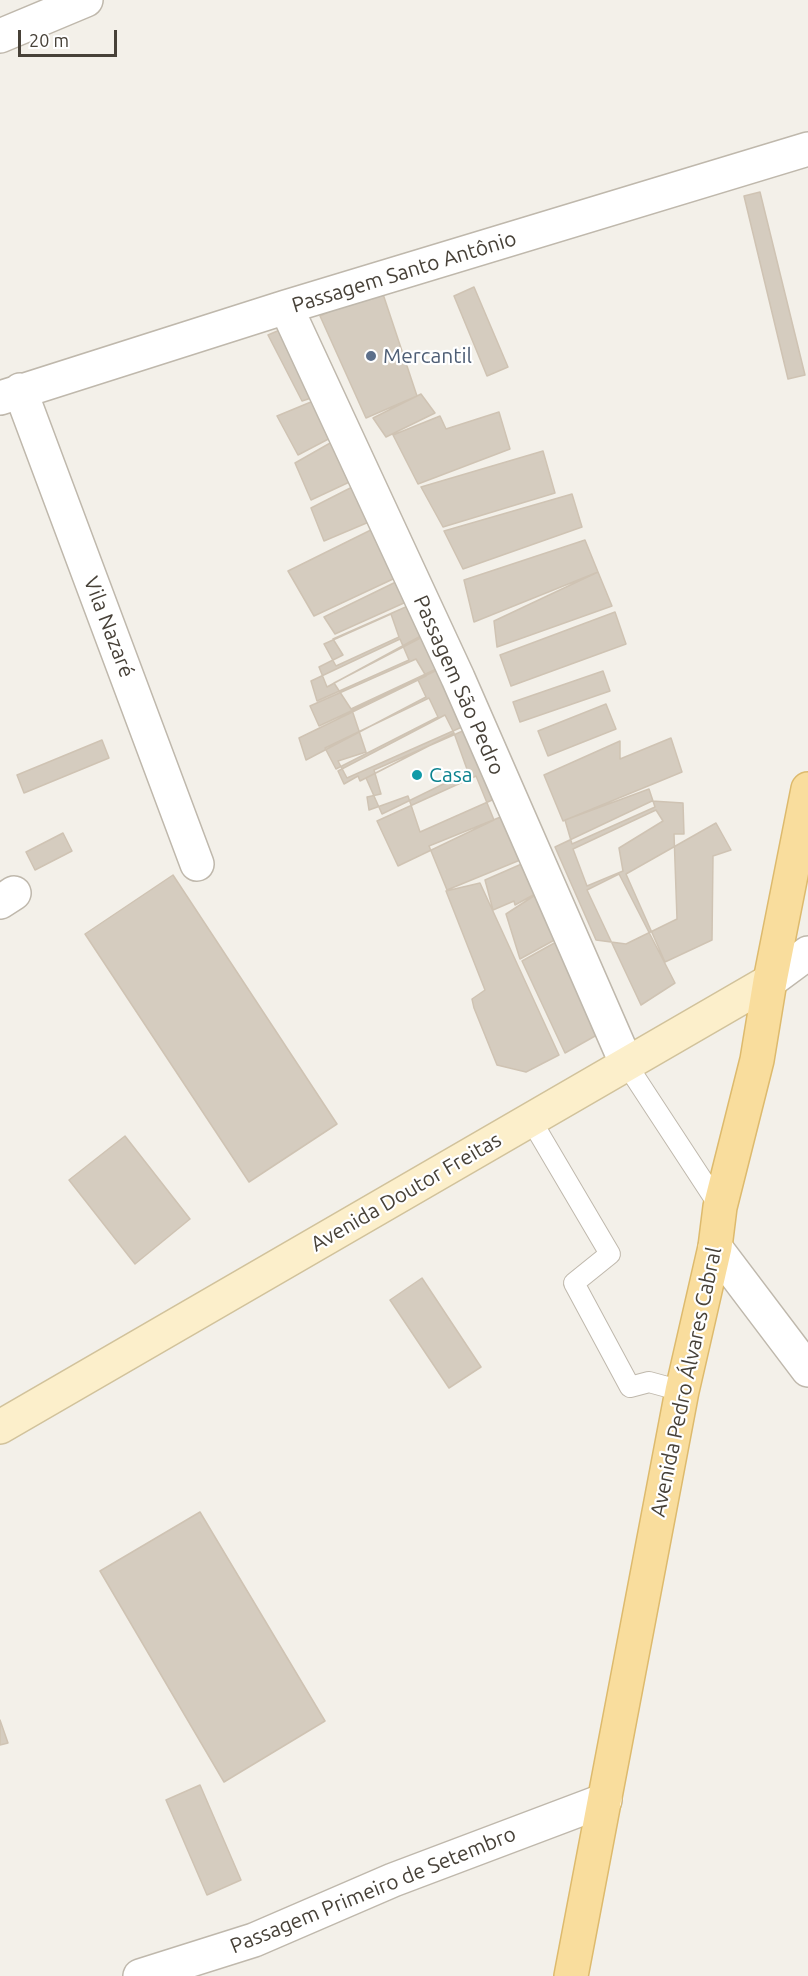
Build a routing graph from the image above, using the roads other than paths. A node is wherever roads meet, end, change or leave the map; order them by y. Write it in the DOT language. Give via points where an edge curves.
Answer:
graph roads {
  1 [pos="86,0"];
  2 [pos="0,36"];
  3 [pos="808,148"];
  4 [pos="286,308"];
  5 [pos="10,394"];
  6 [pos="808,789"];
  7 [pos="197,864"];
  8 [pos="808,953"];
  9 [pos="770,981"];
  10 [pos="627,1065"];
  11 [pos="531,1120"];
  12 [pos="720,1207"];
  13 [pos="715,1247"];
  14 [pos="808,1370"];
  15 [pos="682,1391"];
  16 [pos="0,1427"];
  17 [pos="605,1800"];
  18 [pos="140,1976"];
  19 [pos="570,1976"];
  1 -- 2 [label="street"];
  3 -- 4 [label="street, Passagem Santo Antônio"];
  4 -- 5 [label="street, Passagem Santo Antônio"];
  4 -- 10 [label="street, Passagem São Pedro" via="453,668"];
  5 -- 7 [label="street, Vila Nazaré"];
  6 -- 9 [label="main road, Avenida Pedro Álvares Cabral"];
  8 -- 9 [label="street, Avenida Doutor Freitas"];
  9 -- 10 [label="main road, Avenida Doutor Freitas"];
  9 -- 12 [label="main road, Avenida Pedro Álvares Cabral" via="757,1060"];
  10 -- 11 [label="main road, Avenida Doutor Freitas"];
  10 -- 12 [label="lane"];
  11 -- 15 [label="lane" via="610,1254 574,1283 630,1387 649,1382"];
  11 -- 16 [label="main road, Avenida Doutor Freitas"];
  12 -- 13 [label="main road, Avenida Pedro Álvares Cabral"];
  13 -- 14 [label="street"];
  13 -- 15 [label="main road, Avenida Pedro Álvares Cabral"];
  15 -- 17 [label="main road, Avenida Pedro Álvares Cabral"];
  17 -- 18 [label="street, Passagem Primeiro de Setembro" via="393,1880 254,1940"];
  17 -- 19 [label="main road, Avenida Pedro Álvares Cabral"];
}
